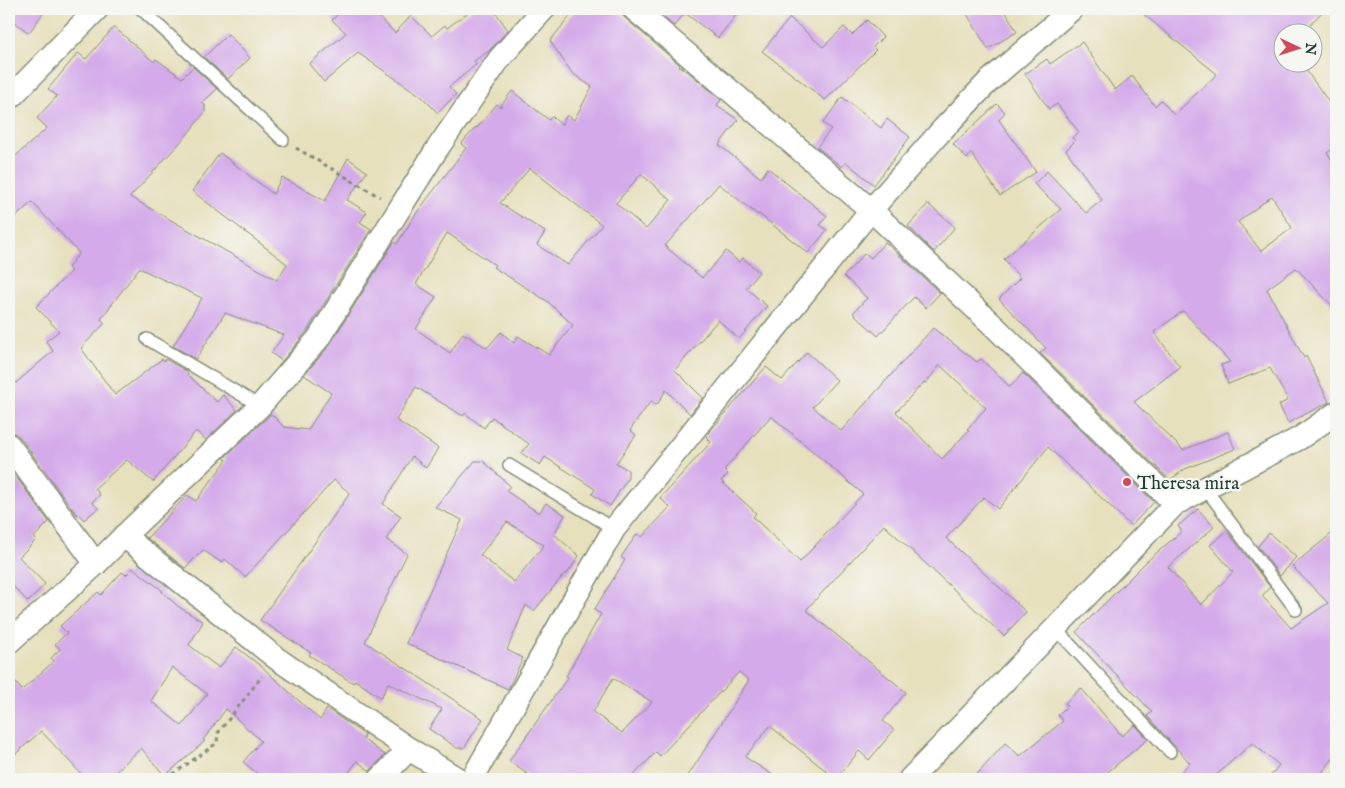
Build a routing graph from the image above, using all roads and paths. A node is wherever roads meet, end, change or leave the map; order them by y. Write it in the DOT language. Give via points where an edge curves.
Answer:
graph roads {
  1 [pos="141,9"];
  2 [pos="544,9"];
  3 [pos="634,9"];
  4 [pos="1072,9"];
  5 [pos="91,11"];
  6 [pos="9,99"];
  7 [pos="283,140"];
  8 [pos="400,209"];
  9 [pos="871,210"];
  10 [pos="147,339"];
  11 [pos="260,406"];
  12 [pos="1336,413"];
  13 [pos="9,445"];
  14 [pos="509,465"];
  15 [pos="1205,488"];
  16 [pos="1175,504"];
  17 [pos="614,530"];
  18 [pos="124,536"];
  19 [pos="96,564"];
  20 [pos="1296,610"];
  21 [pos="1055,628"];
  22 [pos="9,642"];
  23 [pos="276,658"];
  24 [pos="409,749"];
  25 [pos="1170,752"];
  26 [pos="166,779"];
  27 [pos="380,779"];
  28 [pos="458,779"];
  29 [pos="472,779"];
  30 [pos="910,779"];
  1 -- 7 [label="lane"];
  2 -- 8 [label="street" via="500,58"];
  3 -- 9 [label="street"];
  4 -- 9 [label="street" via="988,82"];
  5 -- 6 [label="street"];
  7 -- 8 [label="path"];
  8 -- 11 [label="street" via="318,340"];
  9 -- 16 [label="street"];
  9 -- 17 [label="street"];
  10 -- 11 [label="lane"];
  11 -- 18 [label="street"];
  12 -- 15 [label="street" via="1300,438"];
  13 -- 19 [label="street"];
  14 -- 17 [label="lane"];
  15 -- 16 [label="street"];
  15 -- 20 [label="lane"];
  16 -- 21 [label="street"];
  17 -- 29 [label="street"];
  18 -- 19 [label="street"];
  18 -- 23 [label="street"];
  19 -- 22 [label="street"];
  21 -- 25 [label="lane"];
  21 -- 30 [label="street"];
  23 -- 24 [label="street"];
  23 -- 26 [label="path" via="218,733 217,743"];
  24 -- 27 [label="street"];
  24 -- 28 [label="street"];
}
